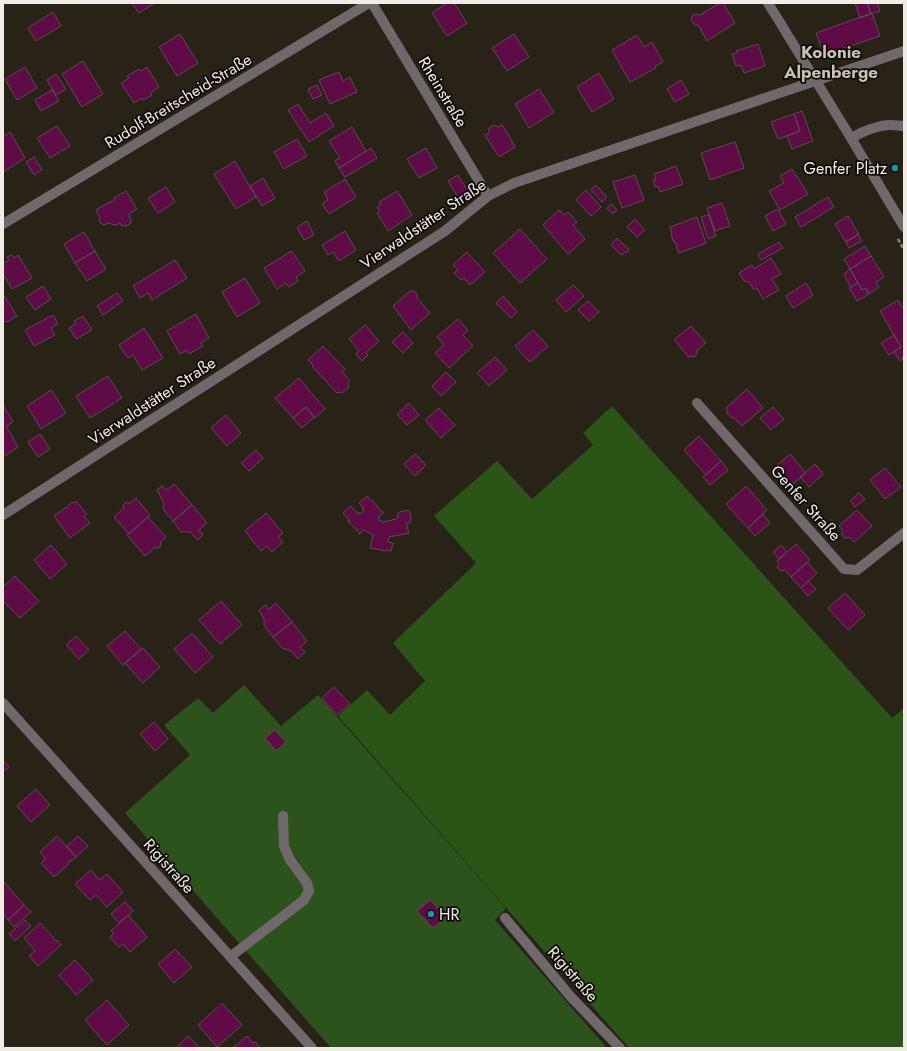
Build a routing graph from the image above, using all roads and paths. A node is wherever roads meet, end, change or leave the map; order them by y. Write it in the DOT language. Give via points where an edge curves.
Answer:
graph roads {
  1 [pos="369,3"];
  2 [pos="372,3"];
  3 [pos="768,3"];
  4 [pos="904,51"];
  5 [pos="815,81"];
  6 [pos="904,126"];
  7 [pos="851,138"];
  8 [pos="488,196"];
  9 [pos="3,224"];
  10 [pos="904,227"];
  11 [pos="697,404"];
  12 [pos="3,515"];
  13 [pos="904,533"];
  14 [pos="3,703"];
  15 [pos="283,816"];
  16 [pos="505,918"];
  17 [pos="230,957"];
  18 [pos="312,1048"];
  19 [pos="620,1048"];
  1 -- 9 [label="street, Rudolf-Breitscheid-Straße"];
  2 -- 8 [label="street, Rheinstraße"];
  3 -- 5 [label="street"];
  4 -- 5 [label="street, Vierwaldstätter Straße"];
  5 -- 7 [label="street"];
  5 -- 8 [label="street, Vierwaldstätter Straße" via="514,183"];
  6 -- 7 [label="street" via="890,125"];
  7 -- 10 [label="street"];
  8 -- 12 [label="street, Vierwaldstätter Straße" via="445,231"];
  11 -- 13 [label="street, Genfer Straße" via="844,569 857,570"];
  14 -- 17 [label="street, Rigistraße"];
  15 -- 17 [label="street" via="284,846 290,860 307,883 309,891 304,900"];
  16 -- 19 [label="street, Rigistraße" via="571,997"];
  17 -- 18 [label="street, Rigistraße"];
}
